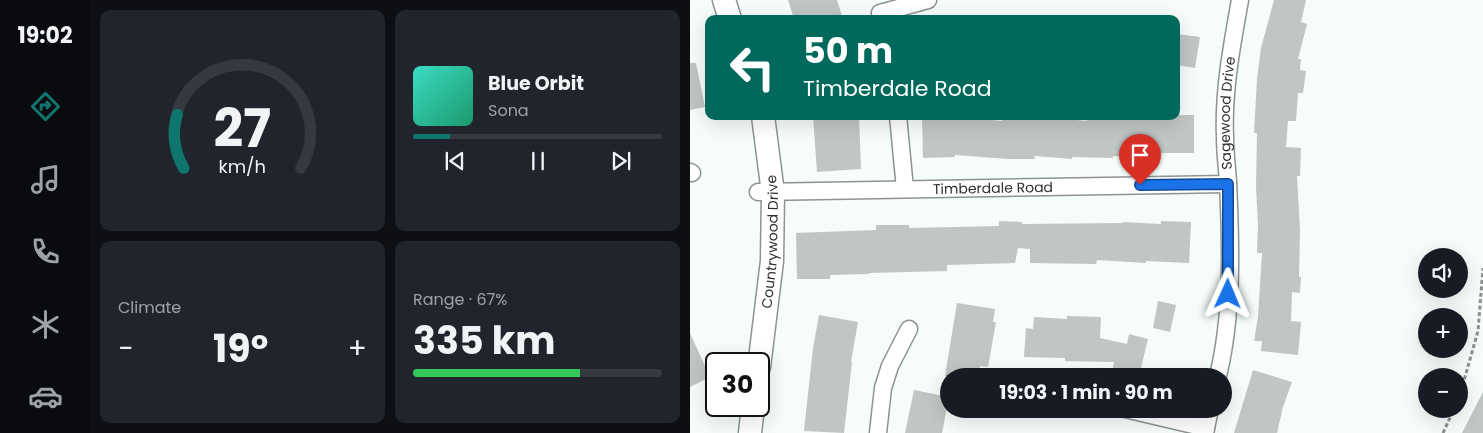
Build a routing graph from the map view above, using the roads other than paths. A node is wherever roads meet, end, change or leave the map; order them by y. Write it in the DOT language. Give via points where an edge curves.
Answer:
graph roads {
  1 [pos="724,0"];
  2 [pos="737,0"];
  3 [pos="928,0"];
  4 [pos="1236,0"];
  5 [pos="879,10"];
  6 [pos="729,15"];
  7 [pos="742,15"];
  8 [pos="752,120"];
  9 [pos="763,120"];
  10 [pos="898,120"];
  11 [pos="1228,184"];
  12 [pos="905,189"];
  13 [pos="765,193"];
  14 [pos="909,329"];
  15 [pos="746,352"];
  16 [pos="761,352"];
  17 [pos="1220,368"];
  18 [pos="738,417"];
  19 [pos="752,417"];
  20 [pos="1160,418"];
  21 [pos="1206,430"];
  22 [pos="736,433"];
  23 [pos="750,433"];
  24 [pos="878,433"];
  1 -- 6 [label="street"];
  2 -- 7 [label="street"];
  3 -- 5 [label="street"];
  4 -- 11 [label="street, Sagewood Drive" via="1225,136"];
  8 -- 13 [label="street, Countrywood Drive"];
  9 -- 13 [label="street, Countrywood Drive"];
  10 -- 12 [label="street"];
  11 -- 12 [label="street, Timberdale Road"];
  11 -- 17 [label="street, Sagewood Drive" via="1228,314"];
  12 -- 13 [label="street, Timberdale Road"];
  13 -- 15 [label="street, Countrywood Drive"];
  13 -- 16 [label="street, Countrywood Drive" via="772,261"];
  14 -- 24 [label="street" via="883,388"];
  18 -- 22 [label="street"];
  19 -- 23 [label="street"];
  20 -- 21 [label="street"];
}
